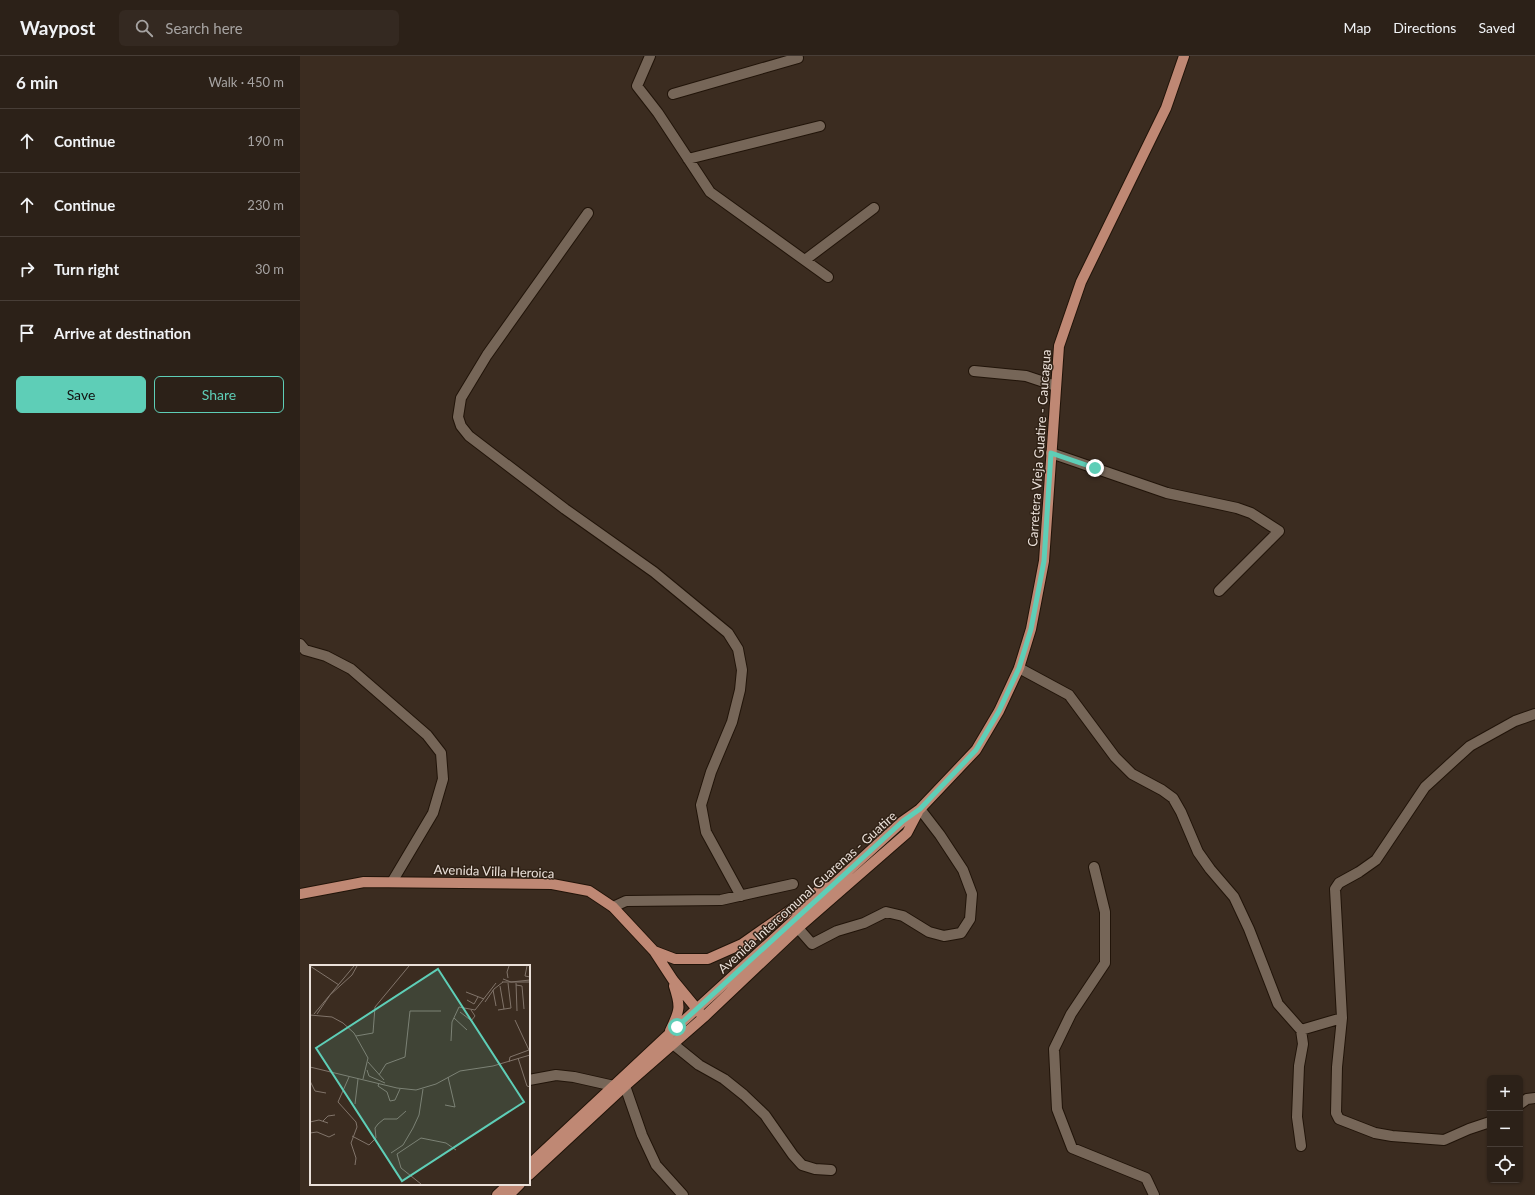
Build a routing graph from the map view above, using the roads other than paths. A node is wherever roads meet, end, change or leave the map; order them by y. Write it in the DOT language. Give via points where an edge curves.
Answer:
graph roads {
  1 [pos="650,56"];
  2 [pos="1184,56"];
  3 [pos="798,58"];
  4 [pos="782,59"];
  5 [pos="673,94"];
  6 [pos="820,126"];
  7 [pos="688,158"];
  8 [pos="874,208"];
  9 [pos="588,213"];
  10 [pos="805,260"];
  11 [pos="828,277"];
  12 [pos="974,371"];
  13 [pos="1056,386"];
  14 [pos="1051,453"];
  15 [pos="1219,591"];
  16 [pos="300,644"];
  17 [pos="1019,668"];
  18 [pos="1535,714"];
  19 [pos="920,809"];
  20 [pos="861,861"];
  21 [pos="1094,867"];
  22 [pos="392,882"];
  23 [pos="794,884"];
  24 [pos="300,894"];
  25 [pos="741,896"];
  26 [pos="613,907"];
  27 [pos="798,928"];
  28 [pos="654,951"];
  29 [pos="673,980"];
  30 [pos="700,1013"];
  31 [pos="1342,1018"];
  32 [pos="1301,1030"];
  33 [pos="670,1040"];
  34 [pos="530,1080"];
  35 [pos="614,1086"];
  36 [pos="625,1086"];
  37 [pos="1535,1098"];
  38 [pos="1523,1102"];
  39 [pos="1487,1123"];
  40 [pos="1301,1146"];
  41 [pos="530,1164"];
  42 [pos="831,1170"];
  43 [pos="530,1174"];
  44 [pos="508,1185"];
  45 [pos="519,1185"];
  46 [pos="497,1195"];
  47 [pos="509,1195"];
  48 [pos="684,1195"];
  49 [pos="1154,1195"];
  1 -- 7 [label="street" via="637,86"];
  2 -- 13 [label="main road, Carretera Vieja Guatire - Caucagua" via="1166,108 1081,282 1059,346"];
  3 -- 4 [label="street"];
  4 -- 5 [label="street"];
  6 -- 7 [label="street"];
  7 -- 10 [label="street" via="710,192"];
  8 -- 10 [label="street"];
  9 -- 25 [label="street" via="487,355 461,398 458,417 469,436 654,572 728,633 738,649 742,670 740,690 732,722 711,772 701,805 706,832"];
  10 -- 11 [label="street"];
  12 -- 13 [label="street" via="1026,376"];
  13 -- 14 [label="main road, Carretera Vieja Guatire - Caucagua"];
  14 -- 15 [label="street" via="1167,493 1237,508 1251,513 1279,531"];
  14 -- 17 [label="main road, Carretera Vieja Guatire - Caucagua" via="1044,561 1031,629"];
  16 -- 22 [label="street" via="305,650 326,656 351,669 427,735 441,753 443,779 433,813"];
  17 -- 19 [label="main road, Carretera Vieja Guatire - Caucagua" via="999,711 976,750"];
  17 -- 32 [label="street" via="1069,695 1115,758 1132,774 1173,798 1198,852 1234,897 1278,1004"];
  18 -- 31 [label="street" via="1515,721 1470,746 1425,787 1376,860 1339,883 1335,889"];
  19 -- 20 [label="main road, Avenida Intercomunal Guarenas - Guatire" via="903,821"];
  19 -- 27 [label="main road, Avenida Intercomunal Guarenas - Guatire" via="907,833"];
  19 -- 27 [label="street" via="963,870 972,894 970,919 961,933 944,936 929,932 903,916 886,912 812,944"];
  20 -- 28 [label="main road" via="742,944 708,959 675,959"];
  20 -- 30 [label="main road, Avenida Intercomunal Guarenas - Guatire"];
  21 -- 49 [label="street" via="1105,912 1105,963 1071,1014 1054,1049 1057,1109 1072,1148 1146,1178"];
  22 -- 24 [label="main road, Avenida Villa Heroica" via="364,882"];
  22 -- 26 [label="main road, Avenida Villa Heroica" via="552,884 589,891"];
  23 -- 25 [label="street"];
  25 -- 26 [label="street" via="721,900 626,901"];
  26 -- 28 [label="main road, Avenida Villa Heroica"];
  27 -- 30 [label="main road, Avenida Intercomunal Guarenas - Guatire"];
  28 -- 29 [label="main road, Avenida Villa Heroica"];
  29 -- 30 [label="main road, Avenida Villa Heroica"];
  29 -- 33 [label="main road" via="680,1004"];
  30 -- 33 [label="main road, Avenida Intercomunal Guarenas - Guatire"];
  31 -- 32 [label="street"];
  31 -- 39 [label="street" via="1336,1098 1336,1113 1339,1119 1375,1133 1444,1140"];
  32 -- 40 [label="street" via="1303,1044 1299,1066 1297,1118"];
  33 -- 35 [label="main road, Avenida Intercomunal Guarenas - Guatire"];
  33 -- 36 [label="main road, Avenida Intercomunal Guarenas - Guatire"];
  33 -- 42 [label="street" via="699,1065 724,1079 744,1095 765,1115 792,1155 802,1165 815,1170"];
  34 -- 35 [label="street" via="556,1075"];
  35 -- 41 [label="main road, Avenida Intercomunal Guarenas - Guatire"];
  36 -- 43 [label="main road, Avenida Intercomunal Guarenas - Guatire"];
  36 -- 48 [label="street" via="642,1135 656,1165"];
  37 -- 38 [label="street"];
  44 -- 46 [label="main road"];
  45 -- 47 [label="main road"];
}
